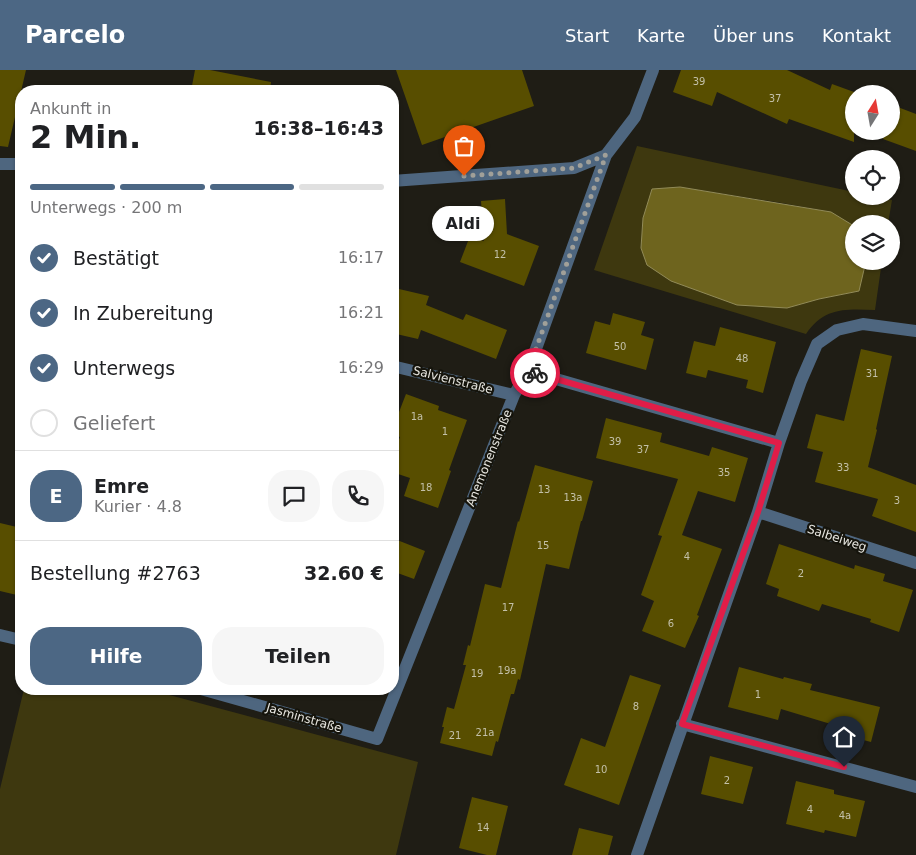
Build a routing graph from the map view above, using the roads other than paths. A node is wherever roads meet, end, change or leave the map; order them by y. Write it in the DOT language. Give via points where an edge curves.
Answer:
graph roads {
  1 [pos="653,70"];
  2 [pos="606,155"];
  3 [pos="0,164"];
  4 [pos="15,164"];
  5 [pos="399,180"];
  6 [pos="916,331"];
  7 [pos="399,368"];
  8 [pos="528,371"];
  9 [pos="514,395"];
  10 [pos="779,443"];
  11 [pos="758,512"];
  12 [pos="916,563"];
  13 [pos="0,635"];
  14 [pos="15,639"];
  15 [pos="399,684"];
  16 [pos="223,695"];
  17 [pos="395,695"];
  18 [pos="682,724"];
  19 [pos="377,739"];
  20 [pos="916,787"];
  21 [pos="638,855"];
  1 -- 2 [label="street, Anemonenstraße" via="634,116"];
  2 -- 5 [label="street" via="574,168"];
  2 -- 8 [label="street, Anemonenstraße"];
  3 -- 4 [label="street"];
  6 -- 10 [label="street" via="863,324 837,330 817,344 800,381"];
  7 -- 9 [label="street, Salvienstraße"];
  8 -- 9 [label="street, Anemonenstraße"];
  8 -- 10 [label="street"];
  9 -- 15 [label="street, Anemonenstraße"];
  10 -- 11 [label="street"];
  11 -- 12 [label="street, Salbeiweg"];
  11 -- 18 [label="street"];
  13 -- 14 [label="street"];
  16 -- 19 [label="street, Jasminstraße"];
  17 -- 19 [label="street, Anemonenstraße"];
  18 -- 20 [label="street"];
  18 -- 21 [label="street"];
}
